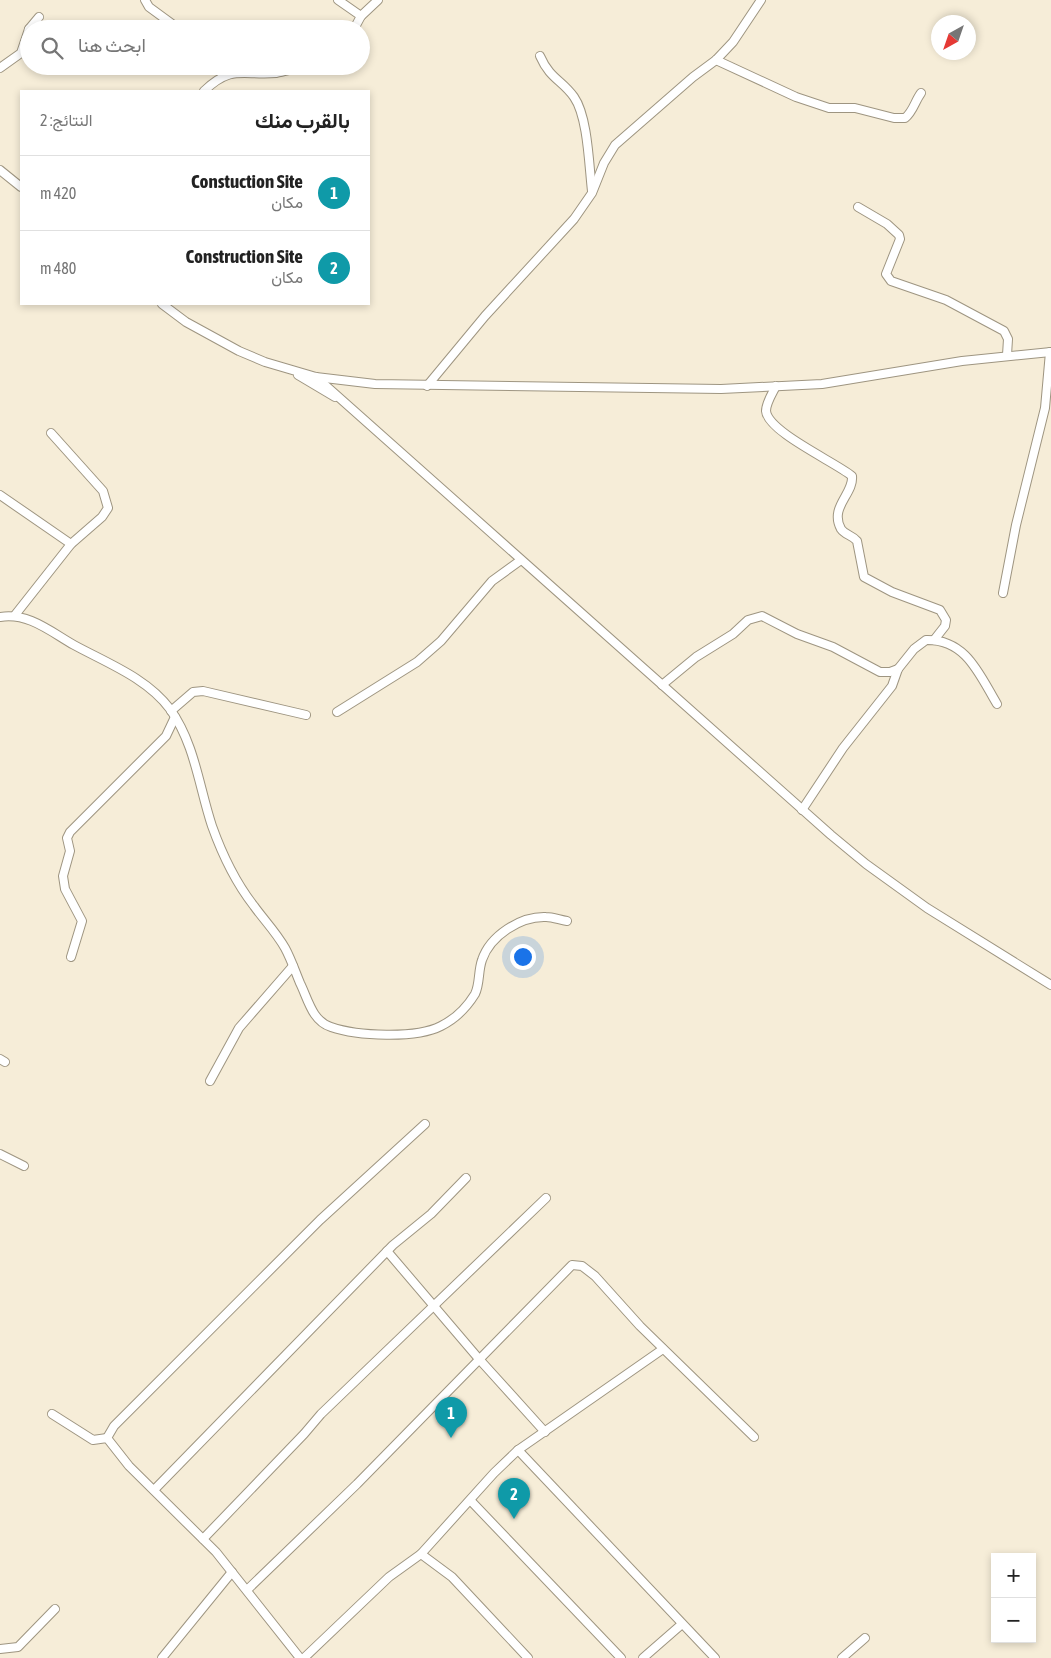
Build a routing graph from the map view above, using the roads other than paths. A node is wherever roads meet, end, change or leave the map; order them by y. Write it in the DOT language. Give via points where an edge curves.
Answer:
graph roads {
  1 [pos="145,0"];
  2 [pos="338,0"];
  3 [pos="378,0"];
  4 [pos="761,0"];
  5 [pos="361,16"];
  6 [pos="39,17"];
  7 [pos="36,20"];
  8 [pos="167,20"];
  9 [pos="359,20"];
  10 [pos="20,54"];
  11 [pos="540,56"];
  12 [pos="716,60"];
  13 [pos="0,68"];
  14 [pos="223,76"];
  15 [pos="205,90"];
  16 [pos="921,93"];
  17 [pos="0,170"];
  18 [pos="20,186"];
  19 [pos="592,193"];
  20 [pos="858,207"];
  21 [pos="163,305"];
  22 [pos="1051,352"];
  23 [pos="1007,355"];
  24 [pos="289,369"];
  25 [pos="316,377"];
  26 [pos="427,386"];
  27 [pos="776,386"];
  28 [pos="339,399"];
  29 [pos="51,433"];
  30 [pos="0,495"];
  31 [pos="71,544"];
  32 [pos="521,560"];
  33 [pos="1003,593"];
  34 [pos="15,616"];
  35 [pos="0,617"];
  36 [pos="934,640"];
  37 [pos="898,669"];
  38 [pos="662,685"];
  39 [pos="997,704"];
  40 [pos="337,712"];
  41 [pos="173,714"];
  42 [pos="306,715"];
  43 [pos="802,810"];
  44 [pos="567,921"];
  45 [pos="71,957"];
  46 [pos="293,966"];
  47 [pos="1051,985"];
  48 [pos="210,1081"];
  49 [pos="425,1124"];
  50 [pos="0,1154"];
  51 [pos="24,1166"];
  52 [pos="466,1178"];
  53 [pos="546,1198"];
  54 [pos="387,1251"];
  55 [pos="433,1304"];
  56 [pos="663,1349"];
  57 [pos="479,1359"];
  58 [pos="52,1414"];
  59 [pos="545,1432"];
  60 [pos="108,1438"];
  61 [pos="754,1438"];
  62 [pos="518,1450"];
  63 [pos="154,1490"];
  64 [pos="471,1500"];
  65 [pos="203,1539"];
  66 [pos="420,1554"];
  67 [pos="232,1572"];
  68 [pos="247,1590"];
  69 [pos="55,1609"];
  70 [pos="682,1624"];
  71 [pos="865,1638"];
  72 [pos="0,1649"];
  73 [pos="162,1658"];
  74 [pos="300,1658"];
  75 [pos="304,1658"];
  76 [pos="528,1658"];
  77 [pos="621,1658"];
  78 [pos="644,1658"];
  79 [pos="715,1658"];
  80 [pos="842,1658"];
  1 -- 8 [label="street"];
  2 -- 5 [label="street"];
  3 -- 5 [label="street"];
  4 -- 12 [label="street" via="733,42"];
  5 -- 9 [label="street"];
  6 -- 7 [label="street"];
  10 -- 13 [label="street"];
  11 -- 19 [label="street" via="553,78 573,96 582,112"];
  12 -- 16 [label="street" via="796,97 829,108 855,108 905,118"];
  12 -- 19 [label="street" via="615,145"];
  14 -- 15 [label="street"];
  17 -- 18 [label="street"];
  19 -- 26 [label="street" via="574,219 485,316"];
  20 -- 23 [label="street" via="899,235 887,268 886,274 891,281 946,300 1004,331 1008,339"];
  21 -- 24 [label="street" via="186,322 239,351"];
  22 -- 23 [label="street"];
  22 -- 33 [label="street" via="1045,408"];
  23 -- 27 [label="street" via="822,384"];
  24 -- 25 [label="street"];
  24 -- 28 [label="street"];
  25 -- 26 [label="street"];
  25 -- 28 [label="street"];
  26 -- 27 [label="street"];
  27 -- 36 [label="street" via="766,406 771,422 852,476 850,488 841,502 838,521 842,531 857,541 864,577 940,610 946,620 945,626"];
  28 -- 32 [label="street"];
  29 -- 31 [label="street" via="103,491 108,502 102,517"];
  30 -- 31 [label="street"];
  31 -- 34 [label="street"];
  32 -- 38 [label="street"];
  32 -- 40 [label="street" via="492,581 441,641 417,662"];
  34 -- 35 [label="street"];
  34 -- 41 [label="street" via="33,621 121,668 155,694"];
  36 -- 37 [label="street" via="920,644"];
  36 -- 39 [label="street" via="960,649"];
  37 -- 38 [label="street" via="880,672 762,616 748,620"];
  37 -- 43 [label="street" via="892,686 843,748"];
  38 -- 43 [label="street"];
  41 -- 42 [label="street" via="194,692 203,691"];
  41 -- 45 [label="street" via="166,736 67,838 70,851 62,876 65,889 82,921"];
  41 -- 46 [label="street" via="198,769 212,826 232,870 254,908 284,947"];
  43 -- 47 [label="street" via="908,895"];
  44 -- 46 [label="street" via="531,918 506,930 483,957 477,989 463,1009 449,1022 426,1031 362,1034 328,1027 314,1014"];
  46 -- 48 [label="street" via="239,1028"];
  49 -- 60 [label="street" via="320,1220 114,1426"];
  50 -- 51 [label="street"];
  52 -- 54 [label="street" via="432,1214"];
  53 -- 55 [label="street"];
  54 -- 55 [label="street"];
  54 -- 63 [label="street"];
  55 -- 57 [label="street"];
  55 -- 65 [label="street" via="320,1414"];
  56 -- 57 [label="street" via="595,1276 582,1266 572,1265"];
  56 -- 59 [label="street"];
  56 -- 61 [label="street"];
  57 -- 59 [label="street"];
  57 -- 68 [label="street"];
  58 -- 60 [label="street" via="93,1440"];
  59 -- 62 [label="street"];
  60 -- 63 [label="street" via="129,1466"];
  62 -- 64 [label="street"];
  62 -- 70 [label="street"];
  63 -- 65 [label="street"];
  64 -- 66 [label="street"];
  64 -- 77 [label="street"];
  65 -- 67 [label="street"];
  66 -- 75 [label="street" via="389,1577"];
  66 -- 76 [label="street" via="452,1577"];
  67 -- 68 [label="street"];
  67 -- 73 [label="street"];
  68 -- 74 [label="street"];
  69 -- 72 [label="street" via="18,1647"];
  70 -- 78 [label="street"];
  70 -- 79 [label="street"];
  71 -- 80 [label="street"];
}
